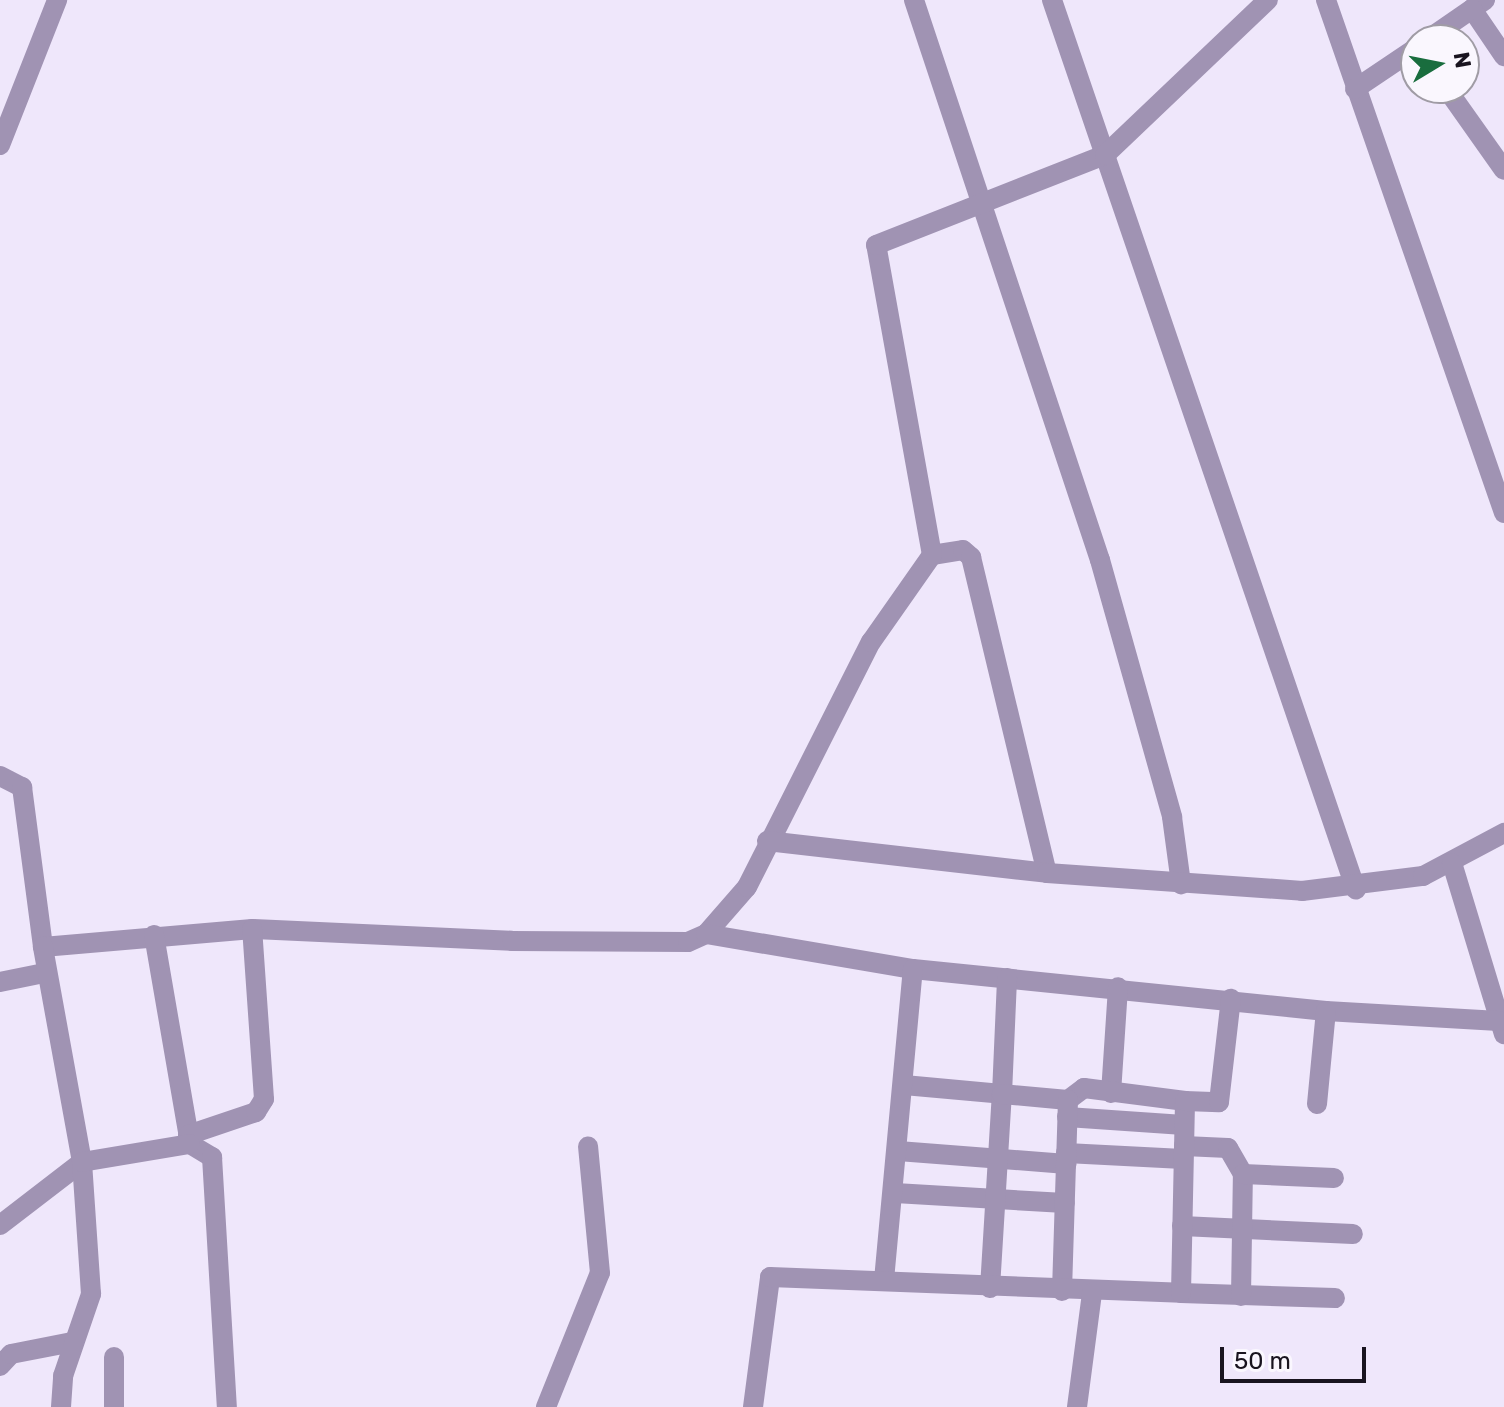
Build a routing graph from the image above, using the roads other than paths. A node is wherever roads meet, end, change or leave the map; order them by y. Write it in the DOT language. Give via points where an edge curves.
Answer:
graph roads {
  1 [pos="57,0"];
  2 [pos="914,0"];
  3 [pos="1052,0"];
  4 [pos="1268,0"];
  5 [pos="1326,0"];
  6 [pos="1478,5"];
  7 [pos="1450,24"];
  8 [pos="1504,56"];
  9 [pos="1400,59"];
  10 [pos="1355,89"];
  11 [pos="1457,104"];
  12 [pos="0,145"];
  13 [pos="1105,155"];
  14 [pos="1504,170"];
  15 [pos="985,205"];
  16 [pos="1496,458"];
  17 [pos="1504,513"];
  18 [pos="932,555"];
  19 [pos="0,776"];
  20 [pos="1504,833"];
  21 [pos="767,841"];
  22 [pos="1452,863"];
  23 [pos="1047,873"];
  24 [pos="1181,884"];
  25 [pos="1356,890"];
  26 [pos="252,929"];
  27 [pos="706,934"];
  28 [pos="154,935"];
  29 [pos="43,947"];
  30 [pos="913,969"];
  31 [pos="44,973"];
  32 [pos="1007,978"];
  33 [pos="0,982"];
  34 [pos="1118,987"];
  35 [pos="1231,999"];
  36 [pos="1326,1011"];
  37 [pos="1502,1028"];
  38 [pos="904,1085"];
  39 [pos="1111,1093"];
  40 [pos="1002,1094"];
  41 [pos="1185,1101"];
  42 [pos="1317,1104"];
  43 [pos="1068,1109"];
  44 [pos="189,1140"];
  45 [pos="1184,1143"];
  46 [pos="588,1147"];
  47 [pos="898,1151"];
  48 [pos="1066,1158"];
  49 [pos="998,1159"];
  50 [pos="82,1162"];
  51 [pos="1243,1174"];
  52 [pos="1334,1178"];
  53 [pos="895,1193"];
  54 [pos="996,1201"];
  55 [pos="1065,1203"];
  56 [pos="0,1225"];
  57 [pos="1182,1226"];
  58 [pos="1243,1229"];
  59 [pos="1353,1234"];
  60 [pos="884,1280"];
  61 [pos="990,1288"];
  62 [pos="1062,1291"];
  63 [pos="1092,1293"];
  64 [pos="1181,1293"];
  65 [pos="1241,1296"];
  66 [pos="1335,1298"];
  67 [pos="72,1342"];
  68 [pos="114,1357"];
  69 [pos="0,1366"];
  70 [pos="61,1407"];
  71 [pos="114,1407"];
  72 [pos="227,1407"];
  73 [pos="546,1407"];
  74 [pos="753,1407"];
  75 [pos="1077,1407"];
  1 -- 12 [label="street"];
  2 -- 15 [label="street"];
  3 -- 13 [label="street"];
  4 -- 13 [label="street"];
  5 -- 10 [label="street"];
  6 -- 7 [label="street"];
  6 -- 8 [label="street"];
  9 -- 10 [label="street"];
  10 -- 16 [label="street"];
  11 -- 14 [label="street"];
  13 -- 15 [label="street"];
  13 -- 25 [label="street"];
  15 -- 18 [label="street" via="876,245"];
  15 -- 24 [label="street" via="1100,560 1172,817"];
  16 -- 17 [label="street"];
  18 -- 21 [label="street" via="871,642"];
  18 -- 23 [label="street" via="963,550 971,557"];
  19 -- 29 [label="street" via="22,787"];
  20 -- 22 [label="street"];
  21 -- 23 [label="street"];
  21 -- 27 [label="street" via="747,887"];
  22 -- 25 [label="street"];
  22 -- 37 [label="street"];
  23 -- 24 [label="street"];
  24 -- 25 [label="street"];
  26 -- 27 [label="street" via="527,941 688,942"];
  26 -- 28 [label="street"];
  26 -- 44 [label="street" via="264,1099 256,1112"];
  27 -- 30 [label="street"];
  28 -- 29 [label="street"];
  28 -- 44 [label="street"];
  29 -- 31 [label="street"];
  30 -- 32 [label="street"];
  30 -- 38 [label="street"];
  31 -- 33 [label="street"];
  31 -- 50 [label="street"];
  32 -- 34 [label="street"];
  32 -- 40 [label="street"];
  34 -- 35 [label="street"];
  34 -- 39 [label="street"];
  35 -- 36 [label="street"];
  35 -- 41 [label="street" via="1219,1102"];
  36 -- 37 [label="street"];
  36 -- 42 [label="street"];
  38 -- 40 [label="street"];
  38 -- 47 [label="street"];
  39 -- 41 [label="street"];
  39 -- 43 [label="street" via="1084,1088"];
  40 -- 43 [label="street"];
  40 -- 49 [label="street"];
  41 -- 45 [label="street"];
  43 -- 45 [label="street"];
  43 -- 48 [label="street"];
  44 -- 50 [label="street"];
  44 -- 72 [label="street" via="212,1157"];
  45 -- 48 [label="street"];
  45 -- 51 [label="street" via="1228,1148"];
  45 -- 57 [label="street"];
  46 -- 73 [label="street" via="600,1273"];
  47 -- 49 [label="street"];
  47 -- 53 [label="street"];
  48 -- 49 [label="street"];
  48 -- 55 [label="street"];
  49 -- 54 [label="street"];
  50 -- 56 [label="street"];
  50 -- 67 [label="street" via="91,1294"];
  51 -- 52 [label="street"];
  51 -- 58 [label="street"];
  53 -- 54 [label="street"];
  53 -- 60 [label="street"];
  54 -- 55 [label="street"];
  54 -- 61 [label="street"];
  55 -- 62 [label="street"];
  57 -- 58 [label="street"];
  57 -- 64 [label="street"];
  58 -- 59 [label="street"];
  58 -- 65 [label="street"];
  60 -- 61 [label="street"];
  60 -- 74 [label="street" via="767,1279"];
  61 -- 62 [label="street"];
  62 -- 63 [label="street"];
  63 -- 64 [label="street"];
  63 -- 75 [label="street"];
  64 -- 65 [label="street"];
  65 -- 66 [label="street"];
  67 -- 69 [label="street" via="11,1354"];
  67 -- 70 [label="street"];
  68 -- 71 [label="street"];
}
